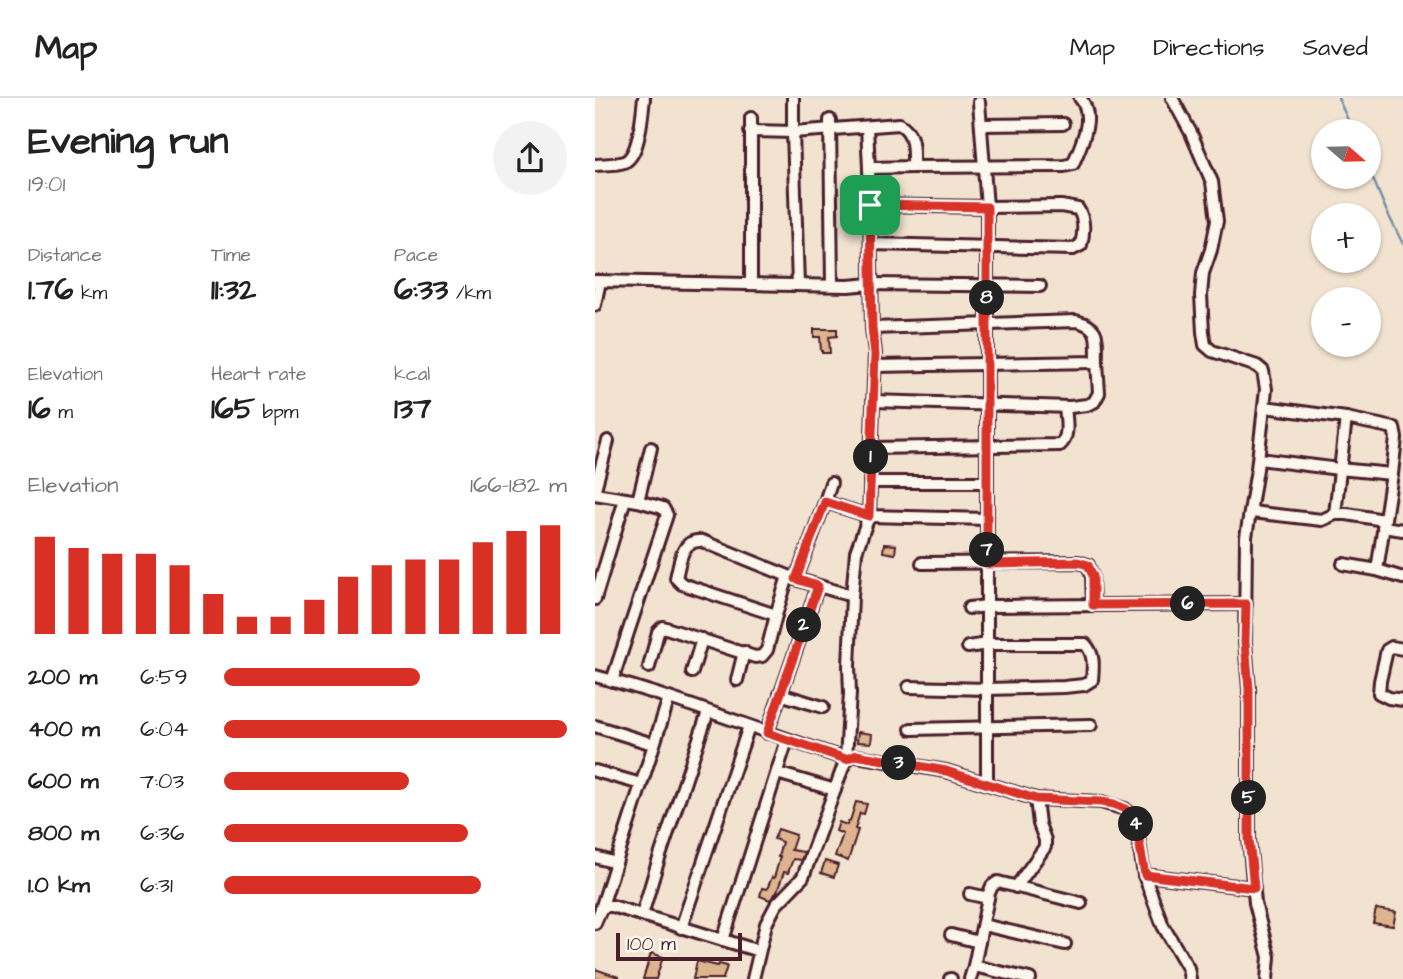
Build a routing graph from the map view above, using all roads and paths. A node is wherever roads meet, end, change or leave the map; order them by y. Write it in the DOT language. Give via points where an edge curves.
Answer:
graph roads {
  1 [pos="644,98"];
  2 [pos="793,98"];
  3 [pos="1080,98"];
  4 [pos="1172,98"];
  5 [pos="979,102"];
  6 [pos="751,118"];
  7 [pos="1063,124"];
  8 [pos="830,125"];
  9 [pos="981,125"];
  10 [pos="867,127"];
  11 [pos="750,131"];
  12 [pos="793,132"];
  13 [pos="595,165"];
  14 [pos="984,166"];
  15 [pos="913,167"];
  16 [pos="869,168"];
  17 [pos="870,205"];
  18 [pos="987,207"];
  19 [pos="871,244"];
  20 [pos="987,247"];
  21 [pos="597,281"];
  22 [pos="751,284"];
  23 [pos="871,284"];
  24 [pos="798,285"];
  25 [pos="832,285"];
  26 [pos="987,285"];
  27 [pos="1040,286"];
  28 [pos="595,305"];
  29 [pos="987,324"];
  30 [pos="872,328"];
  31 [pos="1097,362"];
  32 [pos="987,365"];
  33 [pos="875,366"];
  34 [pos="873,401"];
  35 [pos="987,405"];
  36 [pos="1066,407"];
  37 [pos="1265,407"];
  38 [pos="1346,418"];
  39 [pos="608,441"];
  40 [pos="987,446"];
  41 [pos="651,448"];
  42 [pos="871,448"];
  43 [pos="1259,459"];
  44 [pos="1339,470"];
  45 [pos="1392,478"];
  46 [pos="870,482"];
  47 [pos="987,482"];
  48 [pos="831,483"];
  49 [pos="1403,485"];
  50 [pos="595,491"];
  51 [pos="625,499"];
  52 [pos="638,501"];
  53 [pos="825,502"];
  54 [pos="1251,512"];
  55 [pos="1335,514"];
  56 [pos="869,516"];
  57 [pos="987,519"];
  58 [pos="1383,524"];
  59 [pos="1403,530"];
  60 [pos="922,563"];
  61 [pos="987,564"];
  62 [pos="1343,564"];
  63 [pos="1377,570"];
  64 [pos="792,577"];
  65 [pos="1403,578"];
  66 [pos="598,582"];
  67 [pos="818,586"];
  68 [pos="852,596"];
  69 [pos="595,599"];
  70 [pos="1246,604"];
  71 [pos="1093,605"];
  72 [pos="987,606"];
  73 [pos="969,608"];
  74 [pos="776,615"];
  75 [pos="702,639"];
  76 [pos="987,644"];
  77 [pos="968,647"];
  78 [pos="1403,649"];
  79 [pos="744,652"];
  80 [pos="649,667"];
  81 [pos="692,672"];
  82 [pos="595,676"];
  83 [pos="737,680"];
  84 [pos="612,681"];
  85 [pos="909,687"];
  86 [pos="987,689"];
  87 [pos="780,694"];
  88 [pos="669,698"];
  89 [pos="1403,700"];
  90 [pos="823,707"];
  91 [pos="708,712"];
  92 [pos="595,726"];
  93 [pos="749,726"];
  94 [pos="1091,726"];
  95 [pos="987,728"];
  96 [pos="911,729"];
  97 [pos="767,733"];
  98 [pos="787,740"];
  99 [pos="653,744"];
  100 [pos="846,759"];
  101 [pos="595,771"];
  102 [pos="777,773"];
  103 [pos="987,783"];
  104 [pos="641,784"];
  105 [pos="835,790"];
  106 [pos="1036,799"];
  107 [pos="595,857"];
  108 [pos="616,863"];
  109 [pos="1145,875"];
  110 [pos="1016,887"];
  111 [pos="1254,888"];
  112 [pos="970,894"];
  113 [pos="988,898"];
  114 [pos="1081,903"];
  115 [pos="601,909"];
  116 [pos="642,915"];
  117 [pos="595,923"];
  118 [pos="983,925"];
  119 [pos="681,928"];
  120 [pos="951,935"];
  121 [pos="723,940"];
  122 [pos="979,942"];
  123 [pos="1065,944"];
  124 [pos="759,951"];
  125 [pos="974,966"];
  126 [pos="753,979"];
  127 [pos="970,979"];
  128 [pos="1030,979"];
  129 [pos="1190,979"];
  130 [pos="1267,979"];
  1 -- 13 [label="street" via="631,157"];
  2 -- 12 [label="street"];
  3 -- 14 [label="street" via="1088,115 1073,164"];
  4 -- 37 [label="street" via="1212,182 1217,220 1203,273 1205,345 1261,368"];
  5 -- 9 [label="street"];
  6 -- 11 [label="street"];
  7 -- 9 [label="street"];
  8 -- 10 [label="street"];
  8 -- 12 [label="street"];
  8 -- 25 [label="street"];
  9 -- 14 [label="street"];
  10 -- 15 [label="street" via="899,124 908,128"];
  10 -- 16 [label="street"];
  11 -- 12 [label="street"];
  11 -- 22 [label="street"];
  12 -- 24 [label="street"];
  14 -- 15 [label="street"];
  14 -- 18 [label="street"];
  15 -- 16 [label="street"];
  16 -- 17 [label="street"];
  17 -- 18 [label="street"];
  17 -- 19 [label="street"];
  18 -- 20 [label="street"];
  18 -- 20 [label="street" via="1078,209 1083,237 1081,245 1073,249"];
  19 -- 20 [label="street"];
  19 -- 23 [label="street"];
  20 -- 26 [label="street"];
  21 -- 22 [label="street"];
  21 -- 28 [label="street"];
  22 -- 24 [label="street"];
  23 -- 25 [label="street"];
  23 -- 26 [label="street"];
  23 -- 30 [label="street"];
  24 -- 25 [label="street"];
  26 -- 27 [label="street"];
  26 -- 29 [label="street"];
  29 -- 30 [label="street"];
  29 -- 31 [label="street" via="1087,324 1094,330"];
  29 -- 32 [label="street"];
  30 -- 33 [label="street"];
  31 -- 32 [label="street"];
  31 -- 36 [label="street" via="1099,393 1094,402"];
  32 -- 33 [label="street"];
  32 -- 35 [label="street"];
  33 -- 34 [label="street"];
  34 -- 35 [label="street"];
  34 -- 42 [label="street"];
  35 -- 36 [label="street"];
  35 -- 40 [label="street"];
  36 -- 40 [label="street" via="1066,436 1060,445"];
  37 -- 38 [label="street"];
  37 -- 43 [label="street"];
  38 -- 44 [label="street"];
  38 -- 45 [label="street" via="1394,428"];
  39 -- 50 [label="street"];
  40 -- 42 [label="street"];
  40 -- 47 [label="street"];
  41 -- 52 [label="street"];
  42 -- 46 [label="street"];
  43 -- 44 [label="street"];
  43 -- 54 [label="street"];
  44 -- 45 [label="street"];
  44 -- 55 [label="street"];
  45 -- 49 [label="street"];
  45 -- 58 [label="street"];
  46 -- 47 [label="street"];
  46 -- 56 [label="street"];
  47 -- 57 [label="street"];
  48 -- 53 [label="street"];
  50 -- 51 [label="street"];
  51 -- 52 [label="street"];
  51 -- 66 [label="street"];
  52 -- 84 [label="street" via="663,508 667,515"];
  53 -- 56 [label="street"];
  53 -- 64 [label="street"];
  54 -- 55 [label="street" via="1322,520"];
  54 -- 70 [label="street" via="1246,537"];
  55 -- 58 [label="street"];
  56 -- 57 [label="street"];
  56 -- 68 [label="street" via="856,552"];
  57 -- 61 [label="street"];
  58 -- 59 [label="street"];
  58 -- 63 [label="street"];
  60 -- 61 [label="street"];
  61 -- 71 [label="street" via="1088,565 1093,576"];
  61 -- 72 [label="street"];
  62 -- 63 [label="street"];
  63 -- 65 [label="street"];
  64 -- 67 [label="street"];
  64 -- 74 [label="street"];
  64 -- 74 [label="street" via="702,541 688,543 680,559 676,578 682,584"];
  66 -- 69 [label="street"];
  67 -- 68 [label="street"];
  67 -- 87 [label="street"];
  68 -- 100 [label="street"];
  70 -- 71 [label="street"];
  70 -- 111 [label="street" via="1249,839"];
  71 -- 72 [label="street"];
  72 -- 73 [label="street"];
  72 -- 76 [label="street"];
  74 -- 79 [label="street" via="762,656"];
  75 -- 79 [label="street"];
  75 -- 80 [label="street" via="663,627"];
  75 -- 81 [label="street"];
  76 -- 77 [label="street"];
  76 -- 86 [label="street"];
  76 -- 86 [label="street" via="1085,644 1093,663 1092,680 1084,685"];
  78 -- 89 [label="street" via="1387,650 1379,693"];
  79 -- 83 [label="street"];
  82 -- 84 [label="street"];
  84 -- 88 [label="street"];
  85 -- 86 [label="street"];
  86 -- 95 [label="street"];
  87 -- 90 [label="street"];
  87 -- 97 [label="street"];
  88 -- 91 [label="street"];
  88 -- 99 [label="street"];
  91 -- 93 [label="street"];
  91 -- 116 [label="street"];
  92 -- 99 [label="street"];
  93 -- 97 [label="street"];
  93 -- 119 [label="street"];
  94 -- 95 [label="street"];
  95 -- 96 [label="street"];
  95 -- 103 [label="street"];
  97 -- 98 [label="street"];
  98 -- 100 [label="street"];
  98 -- 102 [label="street"];
  99 -- 104 [label="street"];
  100 -- 103 [label="street" via="856,755"];
  100 -- 105 [label="street"];
  101 -- 104 [label="street"];
  102 -- 105 [label="street"];
  102 -- 121 [label="street"];
  103 -- 106 [label="street"];
  104 -- 108 [label="street"];
  105 -- 124 [label="street" via="808,867 771,913"];
  106 -- 109 [label="street" via="1101,802 1125,809 1136,823"];
  106 -- 110 [label="street" via="1045,847"];
  107 -- 108 [label="street"];
  108 -- 115 [label="street"];
  109 -- 111 [label="street"];
  109 -- 129 [label="street" via="1163,926"];
  110 -- 113 [label="street" via="998,882"];
  110 -- 114 [label="street"];
  111 -- 130 [label="street" via="1269,957"];
  112 -- 113 [label="street"];
  113 -- 118 [label="street"];
  115 -- 116 [label="street" via="612,906"];
  115 -- 117 [label="street"];
  116 -- 119 [label="street"];
  118 -- 122 [label="street"];
  118 -- 123 [label="street"];
  119 -- 121 [label="street"];
  120 -- 122 [label="street"];
  121 -- 124 [label="street"];
  122 -- 125 [label="street"];
  124 -- 126 [label="street"];
  125 -- 127 [label="street"];
  125 -- 128 [label="street"];
}
